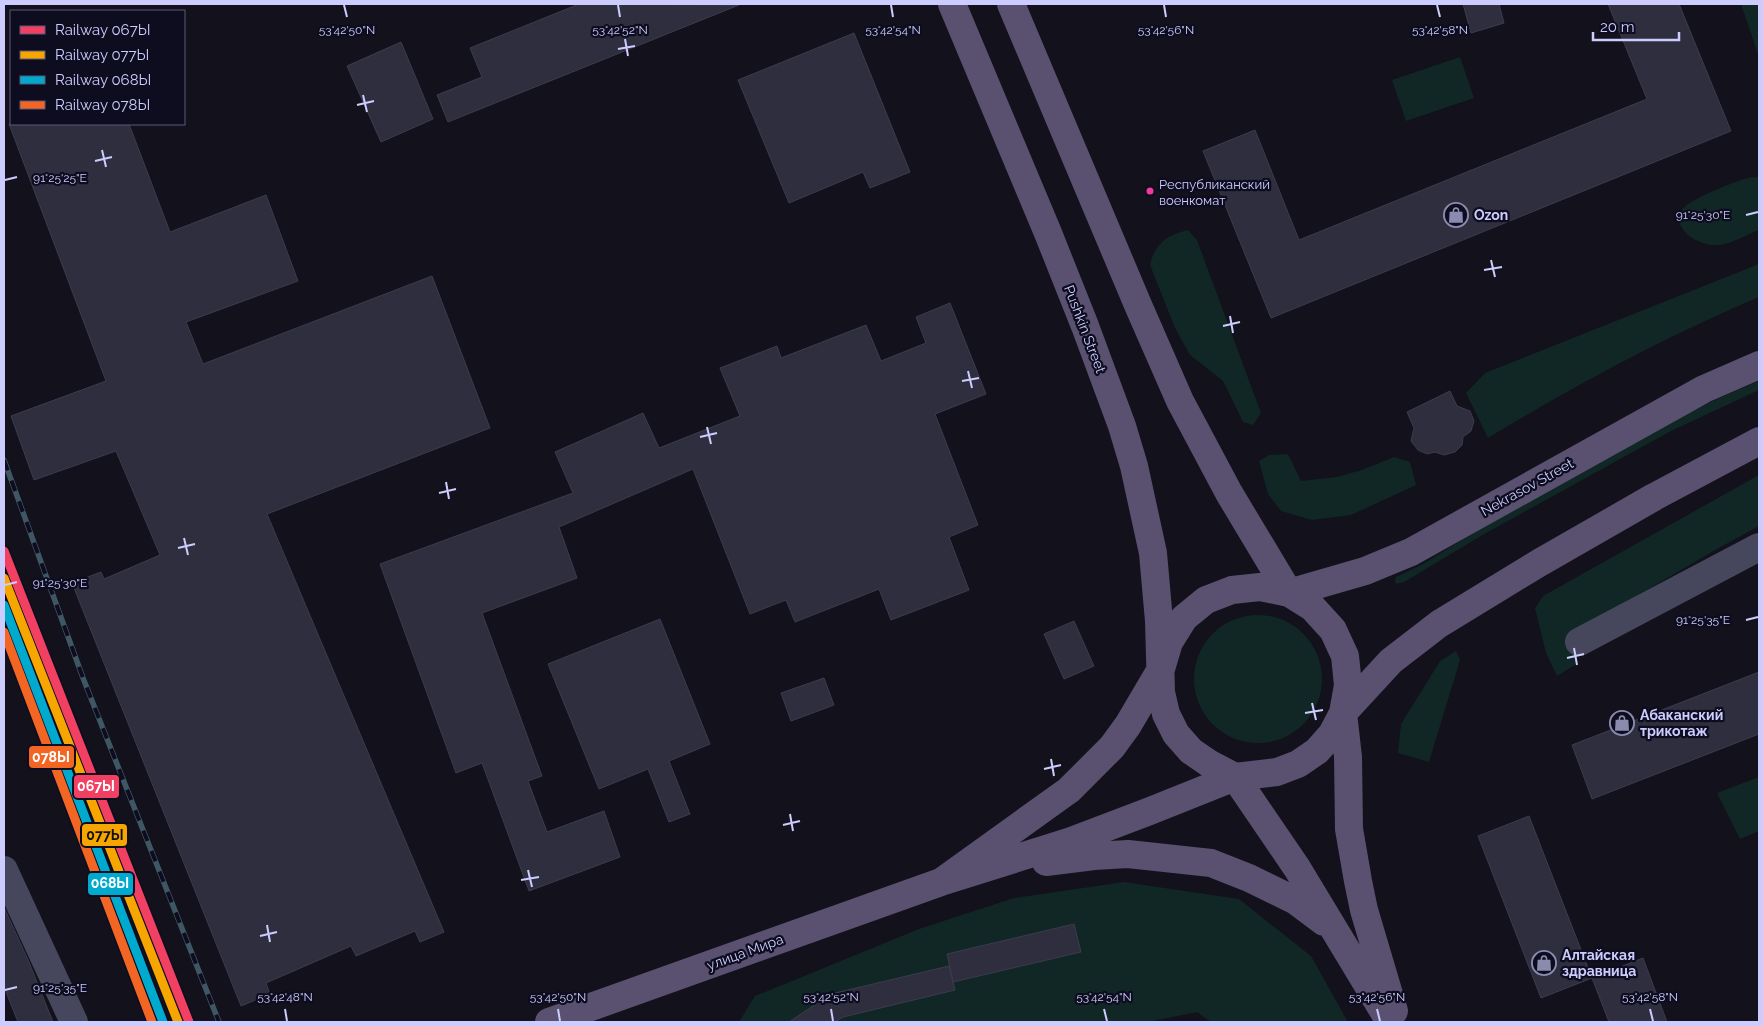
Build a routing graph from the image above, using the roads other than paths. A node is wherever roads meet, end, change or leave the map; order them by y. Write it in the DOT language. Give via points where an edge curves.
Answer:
graph roads {
  1 [pos="952,4"];
  2 [pos="1011,4"];
  3 [pos="1759,365"];
  4 [pos="1759,441"];
  5 [pos="1759,547"];
  6 [pos="1289,594"];
  7 [pos="1579,642"];
  8 [pos="1161,669"];
  9 [pos="1343,713"];
  10 [pos="1235,777"];
  11 [pos="4,870"];
  12 [pos="941,882"];
  13 [pos="1336,932"];
  14 [pos="74,1022"];
  15 [pos="549,1022"];
  16 [pos="1390,1022"];
  17 [pos="1397,1022"];
  1 -- 8 [label="main road, Pushkin Street" via="1048,232 1122,426 1153,554"];
  2 -- 6 [label="main road" via="1180,401 1229,493"];
  3 -- 6 [label="main road, Nekrasov Street" via="1704,390 1411,552 1366,571"];
  4 -- 9 [label="main road" via="1637,506 1439,624 1391,661"];
  5 -- 7 [label="street"];
  6 -- 8 [label="main road" via="1260,587 1232,590 1206,600 1184,618 1169,642"];
  6 -- 9 [label="main road" via="1313,608 1333,630 1345,656 1348,685"];
  8 -- 10 [label="main road" via="1161,692 1166,714 1176,734 1191,751"];
  8 -- 12 [label="main road" via="1128,725 1069,790"];
  9 -- 10 [label="main road" via="1332,734 1317,751 1298,764 1276,772"];
  9 -- 17 [label="main road" via="1350,829 1358,881"];
  10 -- 12 [label="main road" via="1071,841"];
  10 -- 13 [label="main road"];
  11 -- 14 [label="street"];
  12 -- 13 [label="main road" via="1086,856 1128,854 1175,858 1211,863 1249,878 1296,901"];
  12 -- 15 [label="main road, улица Мира"];
  13 -- 16 [label="main road"];
}
